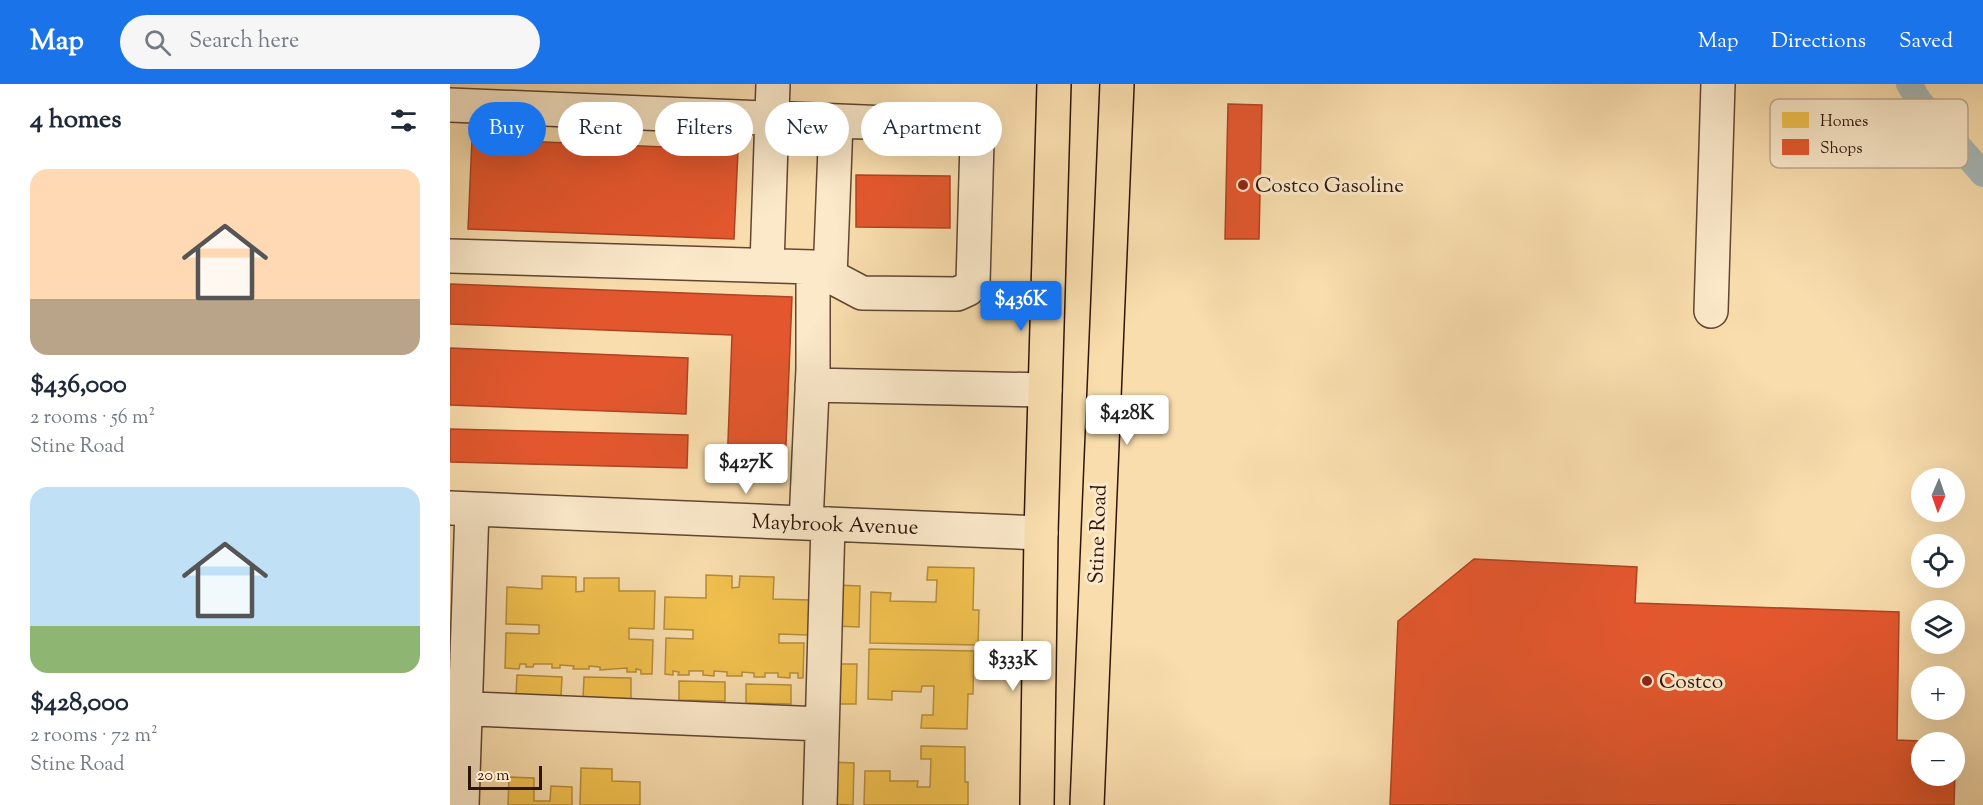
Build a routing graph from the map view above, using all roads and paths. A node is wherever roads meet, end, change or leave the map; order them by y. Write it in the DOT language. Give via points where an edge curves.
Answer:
graph roads {
  1 [pos="773,84"];
  2 [pos="1054,84"];
  3 [pos="1117,84"];
  4 [pos="1718,84"];
  5 [pos="457,98"];
  6 [pos="772,102"];
  7 [pos="765,118"];
  8 [pos="849,122"];
  9 [pos="771,156"];
  10 [pos="833,156"];
  11 [pos="450,256"];
  12 [pos="767,265"];
  13 [pos="822,272"];
  14 [pos="1711,311"];
  15 [pos="812,385"];
  16 [pos="1045,390"];
  17 [pos="461,509"];
  18 [pos="817,523"];
  19 [pos="1041,533"];
  20 [pos="458,708"];
  21 [pos="821,723"];
  22 [pos="1037,802"];
  23 [pos="462,805"];
  24 [pos="820,805"];
  25 [pos="1087,805"];
  1 -- 6 [label="street"];
  2 -- 16 [label="main road"];
  3 -- 25 [label="main road, Stine Road"];
  4 -- 14 [label="street"];
  5 -- 7 [label="street"];
  8 -- 13 [label="street" via="960,126 974,134 977,142 973,282 957,294 862,293"];
  9 -- 12 [label="street"];
  10 -- 13 [label="street"];
  11 -- 12 [label="street"];
  12 -- 13 [label="street"];
  13 -- 15 [label="street"];
  15 -- 16 [label="street"];
  15 -- 18 [label="street"];
  16 -- 19 [label="main road"];
  17 -- 18 [label="street, Maybrook Avenue"];
  17 -- 20 [label="street"];
  18 -- 19 [label="street, Maybrook Avenue"];
  18 -- 21 [label="street"];
  19 -- 22 [label="main road"];
  20 -- 21 [label="street"];
  20 -- 23 [label="street"];
  21 -- 24 [label="street"];
}
